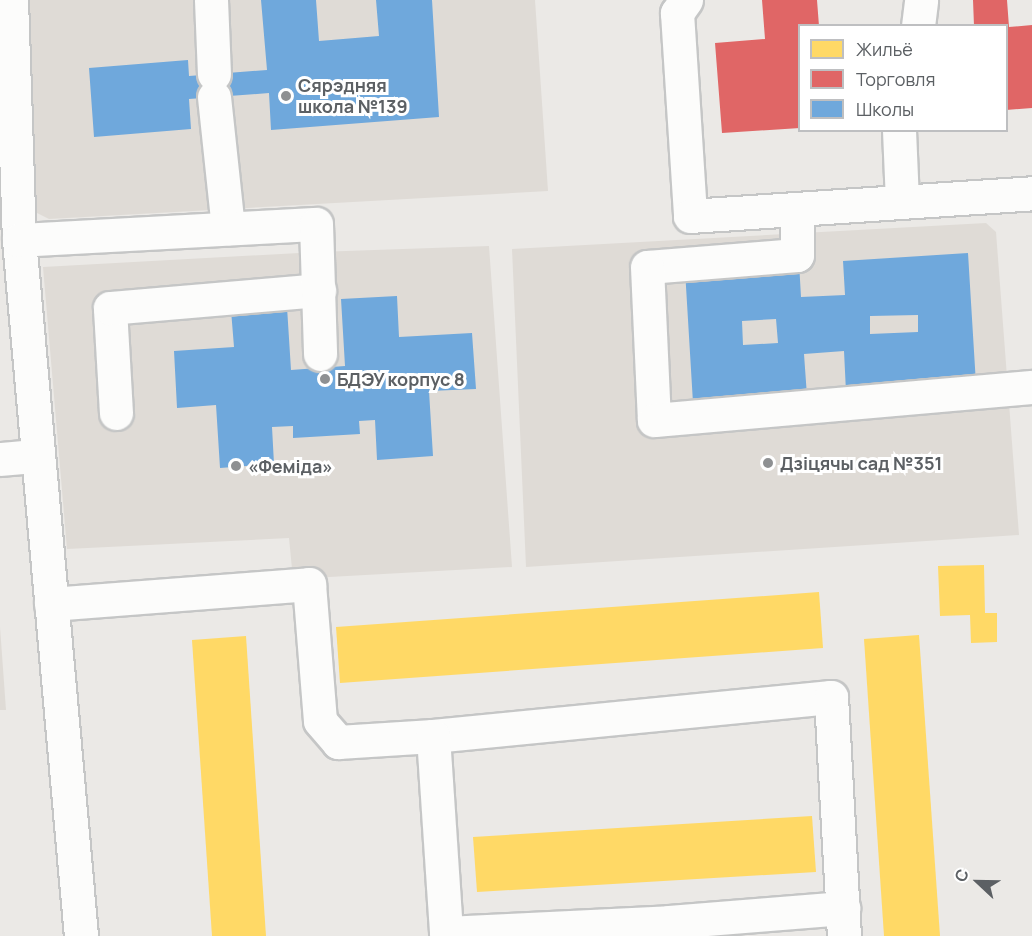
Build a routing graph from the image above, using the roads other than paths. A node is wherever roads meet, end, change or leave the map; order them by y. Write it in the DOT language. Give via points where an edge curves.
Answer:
graph roads {
  1 [pos="11,0"];
  2 [pos="211,0"];
  3 [pos="686,0"];
  4 [pos="921,0"];
  5 [pos="918,24"];
  6 [pos="899,132"];
  7 [pos="1032,193"];
  8 [pos="902,202"];
  9 [pos="797,209"];
  10 [pos="228,228"];
  11 [pos="12,229"];
  12 [pos="319,291"];
  13 [pos="320,354"];
  14 [pos="1032,387"];
  15 [pos="116,413"];
  16 [pos="38,456"];
  17 [pos="0,459"];
  18 [pos="51,604"];
  19 [pos="433,736"];
  20 [pos="843,922"];
  21 [pos="81,936"];
  1 -- 11 [label="lane"];
  2 -- 10 [label="lane" via="214,86"];
  3 -- 9 [label="lane" via="676,13 690,216"];
  4 -- 5 [label="lane"];
  6 -- 8 [label="lane"];
  7 -- 8 [label="lane"];
  8 -- 9 [label="lane"];
  9 -- 14 [label="lane" via="797,255 647,267 654,420"];
  10 -- 11 [label="lane"];
  10 -- 12 [label="lane" via="316,224"];
  11 -- 16 [label="lane"];
  12 -- 13 [label="lane"];
  12 -- 15 [label="lane" via="110,308"];
  16 -- 17 [label="lane"];
  16 -- 18 [label="lane"];
  18 -- 19 [label="lane" via="309,585 320,721 338,741"];
  18 -- 21 [label="lane"];
  19 -- 20 [label="lane" via="446,933 669,922"];
  19 -- 20 [label="lane" via="831,697"];
}
